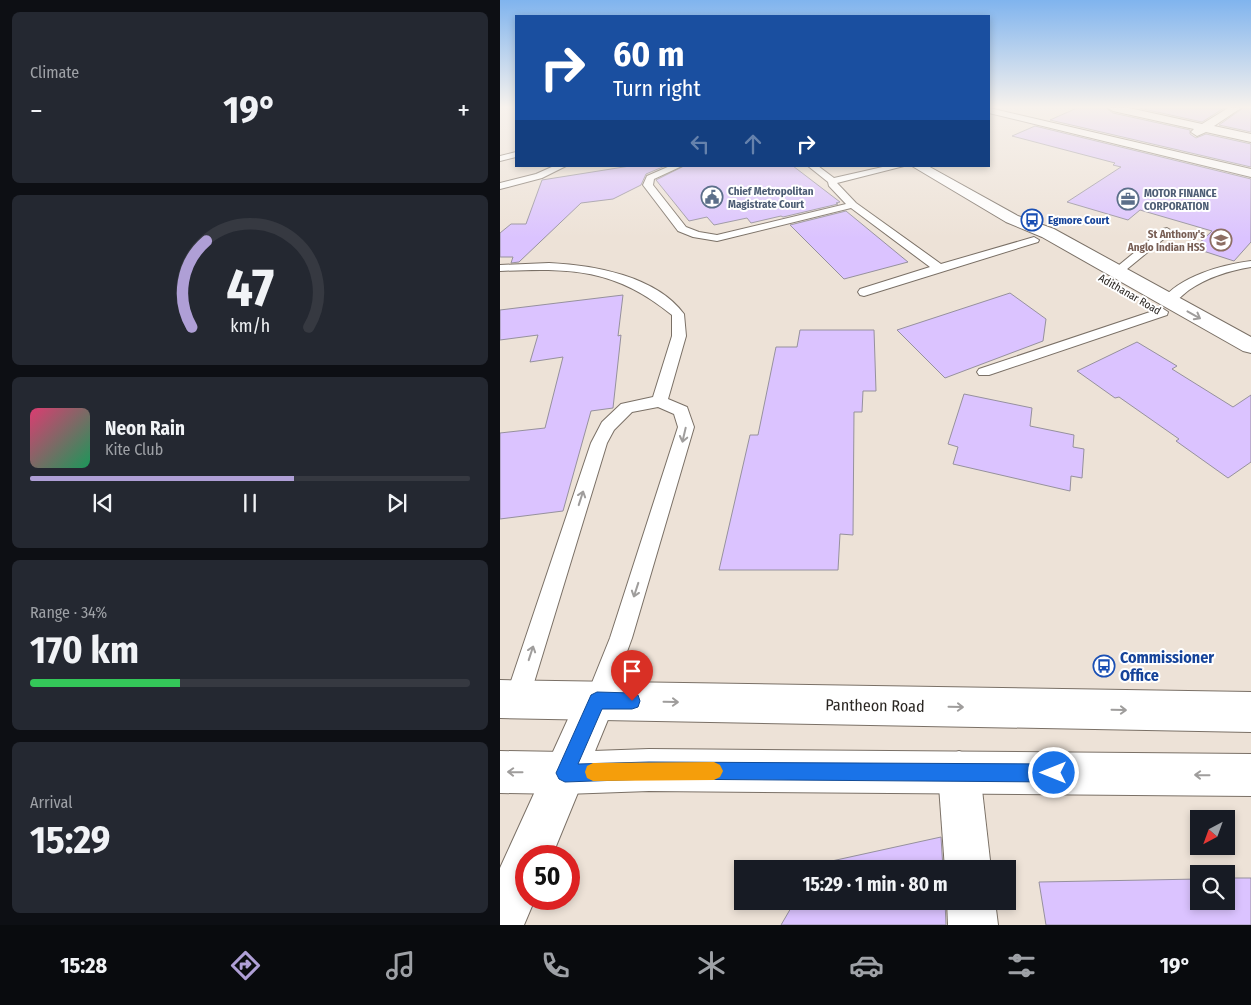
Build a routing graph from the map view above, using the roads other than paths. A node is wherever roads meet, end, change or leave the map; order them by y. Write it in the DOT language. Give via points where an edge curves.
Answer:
graph roads {
  1 [pos="1160,151"];
  2 [pos="1163,152"];
  3 [pos="515,154"];
  4 [pos="500,159"];
  5 [pos="560,167"];
  6 [pos="676,167"];
  7 [pos="813,167"];
  8 [pos="895,167"];
  9 [pos="920,167"];
  10 [pos="1251,173"];
  11 [pos="832,181"];
  12 [pos="500,186"];
  13 [pos="853,205"];
  14 [pos="1012,219"];
  15 [pos="1167,231"];
  16 [pos="1034,240"];
  17 [pos="1251,264"];
  18 [pos="500,268"];
  19 [pos="939,268"];
  20 [pos="1117,272"];
  21 [pos="864,292"];
  22 [pos="1164,306"];
  23 [pos="1251,346"];
  24 [pos="1251,365"];
  25 [pos="984,372"];
  26 [pos="660,402"];
  27 [pos="508,699"];
  28 [pos="597,700"];
  29 [pos="1251,712"];
  30 [pos="500,772"];
  31 [pos="959,772"];
  32 [pos="565,773"];
  33 [pos="1251,775"];
  34 [pos="534,845"];
  35 [pos="967,860"];
  36 [pos="515,889"];
  37 [pos="972,910"];
  38 [pos="500,924"];
  39 [pos="973,925"];
  1 -- 2 [label="main road"];
  2 -- 10 [label="main road"];
  3 -- 4 [label="lane"];
  5 -- 12 [label="lane"];
  6 -- 13 [label="lane" via="650,178 648,185 682,230 707,238 729,236"];
  7 -- 11 [label="lane"];
  8 -- 11 [label="lane"];
  9 -- 14 [label="main road, Adithanar Road"];
  11 -- 13 [label="lane"];
  13 -- 19 [label="lane"];
  14 -- 16 [label="main road, Adithanar Road"];
  14 -- 20 [label="main road, Adithanar Road" via="1048,234"];
  15 -- 20 [label="lane"];
  16 -- 19 [label="lane"];
  16 -- 22 [label="main road, Adithanar Road"];
  17 -- 22 [label="lane" via="1204,275 1184,286"];
  18 -- 26 [label="lane" via="550,265 588,268 608,272 660,297 678,314 679,336"];
  19 -- 21 [label="lane"];
  20 -- 22 [label="main road, Adithanar Road"];
  22 -- 23 [label="main road, Adithanar Road, one-way"];
  22 -- 24 [label="main road, Adithanar Road"];
  22 -- 25 [label="lane"];
  27 -- 26 [label="lane, one-way" via="598,443 608,426 627,408"];
  26 -- 28 [label="lane, one-way" via="681,411 686,427 621,638"];
  27 -- 28 [label="main road, Pantheon Road"];
  28 -- 29 [label="main road, Pantheon Road, one-way"];
  28 -- 32 [label="main road"];
  32 -- 30 [label="main road, one-way"];
  31 -- 32 [label="main road" via="649,770"];
  33 -- 31 [label="main road, one-way"];
  31 -- 35 [label="main road"];
  32 -- 34 [label="main road"];
  36 -- 38 [label="main road"];
  37 -- 39 [label="main road"];
}
